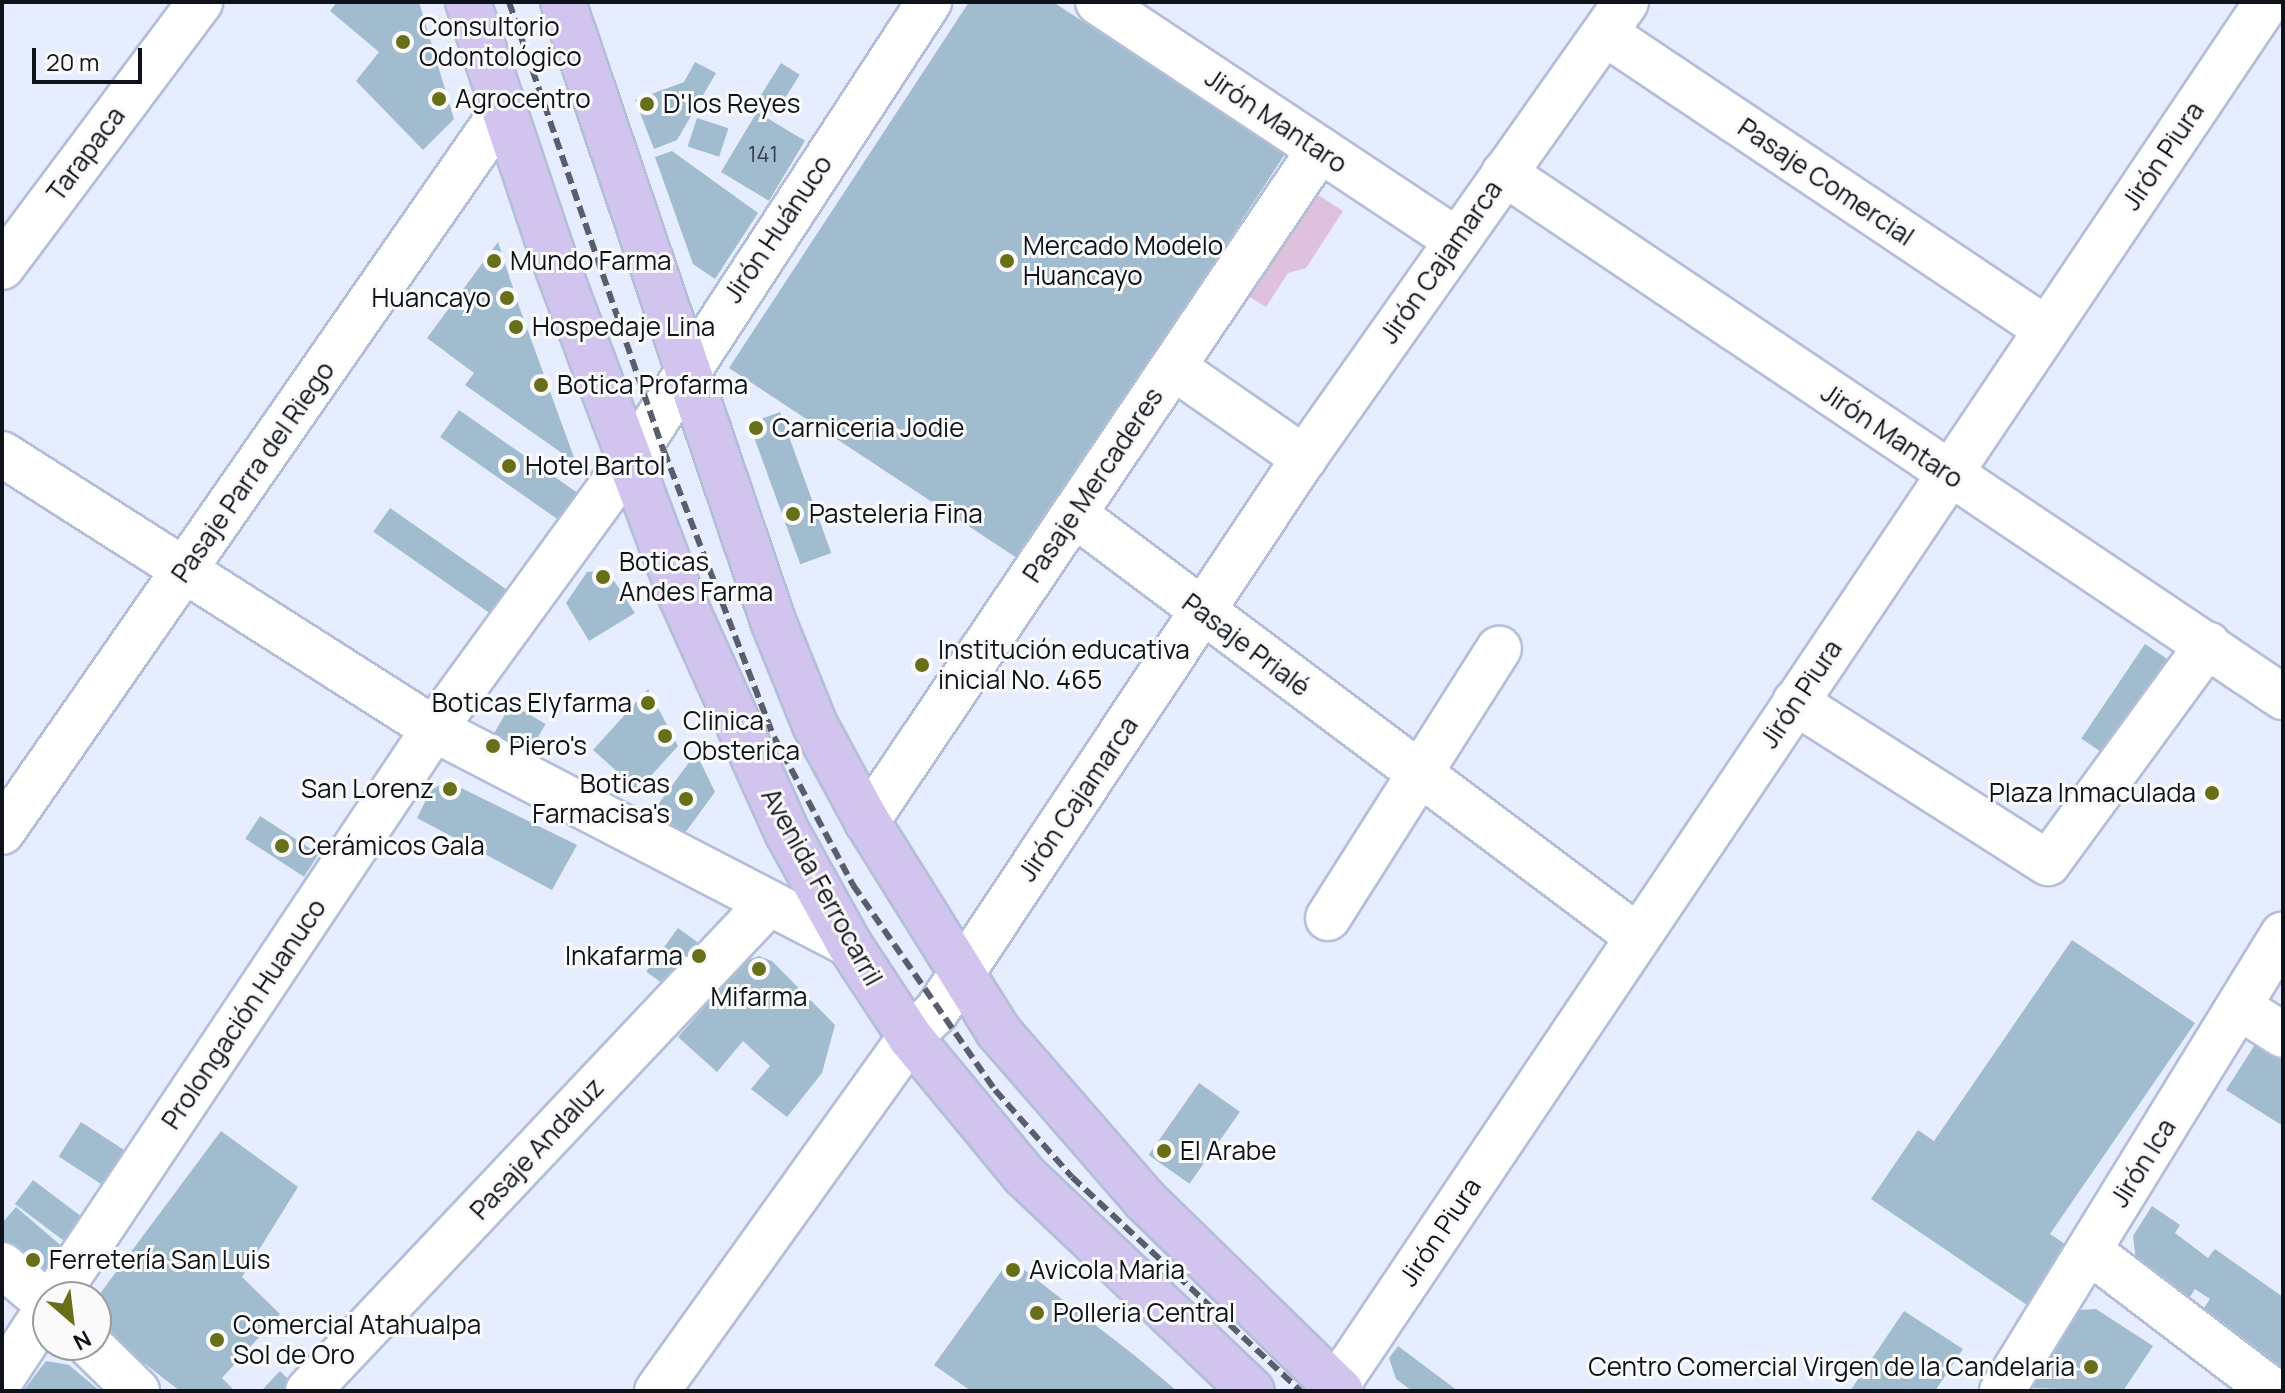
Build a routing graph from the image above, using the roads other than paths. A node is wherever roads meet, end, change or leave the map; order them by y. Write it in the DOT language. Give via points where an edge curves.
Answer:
graph roads {
  1 [pos="468,2"];
  2 [pos="563,2"];
  3 [pos="929,2"];
  4 [pos="1098,2"];
  5 [pos="2267,2"];
  6 [pos="183,7"];
  7 [pos="1616,18"];
  8 [pos="503,111"];
  9 [pos="1320,149"];
  10 [pos="1504,173"];
  11 [pos="1455,239"];
  12 [pos="2,267"];
  13 [pos="2046,329"];
  14 [pos="688,365"];
  15 [pos="1173,367"];
  16 [pos="2,454"];
  17 [pos="1304,458"];
  18 [pos="631,459"];
  19 [pos="1949,475"];
  20 [pos="1074,514"];
  21 [pos="184,571"];
  22 [pos="1202,612"];
  23 [pos="2208,644"];
  24 [pos="1499,649"];
  25 [pos="2283,697"];
  26 [pos="1795,702"];
  27 [pos="434,729"];
  28 [pos="1419,774"];
  29 [pos="867,821"];
  30 [pos="2,832"];
  31 [pos="766,906"];
  32 [pos="1328,918"];
  33 [pos="2283,934"];
  34 [pos="1638,937"];
  35 [pos="849,944"];
  36 [pos="960,977"];
  37 [pos="2239,1007"];
  38 [pos="2283,1035"];
  39 [pos="910,1037"];
  40 [pos="2089,1251"];
  41 [pos="2,1265"];
  42 [pos="66,1281"];
  43 [pos="32,1292"];
  44 [pos="32,1331"];
  45 [pos="106,1361"];
  46 [pos="2,1378"];
  47 [pos="1337,1389"];
  48 [pos="137,1391"];
  49 [pos="308,1391"];
  50 [pos="657,1391"];
  51 [pos="1252,1391"];
  52 [pos="2002,1391"];
  53 [pos="2273,1391"];
  1 -- 8 [label="main road, Avenida Ferrocarril"];
  2 -- 14 [label="main road"];
  3 -- 14 [label="street, Jirón Huánuco"];
  4 -- 9 [label="street, Jirón Mantaro"];
  5 -- 13 [label="street, Jirón Piura"];
  6 -- 12 [label="street, Tarapaca"];
  7 -- 10 [label="street, Jirón Cajamarca"];
  7 -- 13 [label="street, Pasaje Comercial"];
  8 -- 18 [label="main road, Avenida Ferrocarril"];
  8 -- 21 [label="street, Pasaje Parra del Riego"];
  9 -- 11 [label="street, Jirón Mantaro"];
  9 -- 15 [label="street, Pasaje Mercaderes"];
  10 -- 11 [label="street, Jirón Cajamarca"];
  10 -- 19 [label="street, Jirón Mantaro"];
  11 -- 17 [label="street, Jirón Cajamarca"];
  13 -- 19 [label="street, Jirón Piura"];
  14 -- 18 [label="street, Jirón Huánuco"];
  14 -- 29 [label="main road" via="773,621 815,725"];
  15 -- 17 [label="street"];
  15 -- 20 [label="street, Pasaje Mercaderes"];
  16 -- 21 [label="street"];
  17 -- 22 [label="street, Jirón Cajamarca"];
  18 -- 27 [label="street, Prolongación Huanuco"];
  18 -- 35 [label="main road, Avenida Ferrocarril" via="712,673 788,834"];
  19 -- 23 [label="street, Jirón Mantaro"];
  19 -- 26 [label="street, Jirón Piura"];
  20 -- 22 [label="street, Pasaje Prialé"];
  20 -- 29 [label="street, Pasaje Mercaderes"];
  21 -- 27 [label="street"];
  21 -- 30 [label="street, Pasaje Parra del Riego"];
  22 -- 28 [label="street, Pasaje Prialé"];
  22 -- 36 [label="street, Jirón Cajamarca"];
  23 -- 25 [label="street, Jirón Mantaro"];
  23 -- 26 [label="street" via="2048,863"];
  24 -- 28 [label="street"];
  26 -- 34 [label="street, Jirón Piura"];
  27 -- 31 [label="street"];
  27 -- 42 [label="street, Prolongación Huanuco"];
  28 -- 32 [label="street"];
  28 -- 34 [label="street, Pasaje Prialé"];
  29 -- 36 [label="main road"];
  31 -- 35 [label="street"];
  31 -- 49 [label="street, Pasaje Andaluz"];
  33 -- 37 [label="street, Jirón Ica"];
  34 -- 47 [label="street, Jirón Piura"];
  35 -- 39 [label="main road, Avenida Ferrocarril"];
  36 -- 39 [label="street, Jirón Cajamarca"];
  36 -- 47 [label="main road" via="1095,1146"];
  37 -- 38 [label="street"];
  37 -- 40 [label="street, Jirón Ica"];
  39 -- 50 [label="street, Jirón Cajamarca"];
  39 -- 51 [label="main road, Avenida Ferrocarril" via="1024,1175"];
  40 -- 52 [label="street, Jirón Ica"];
  40 -- 53 [label="street"];
  41 -- 43 [label="street"];
  44 -- 46 [label="street"];
  45 -- 48 [label="street"];
}
